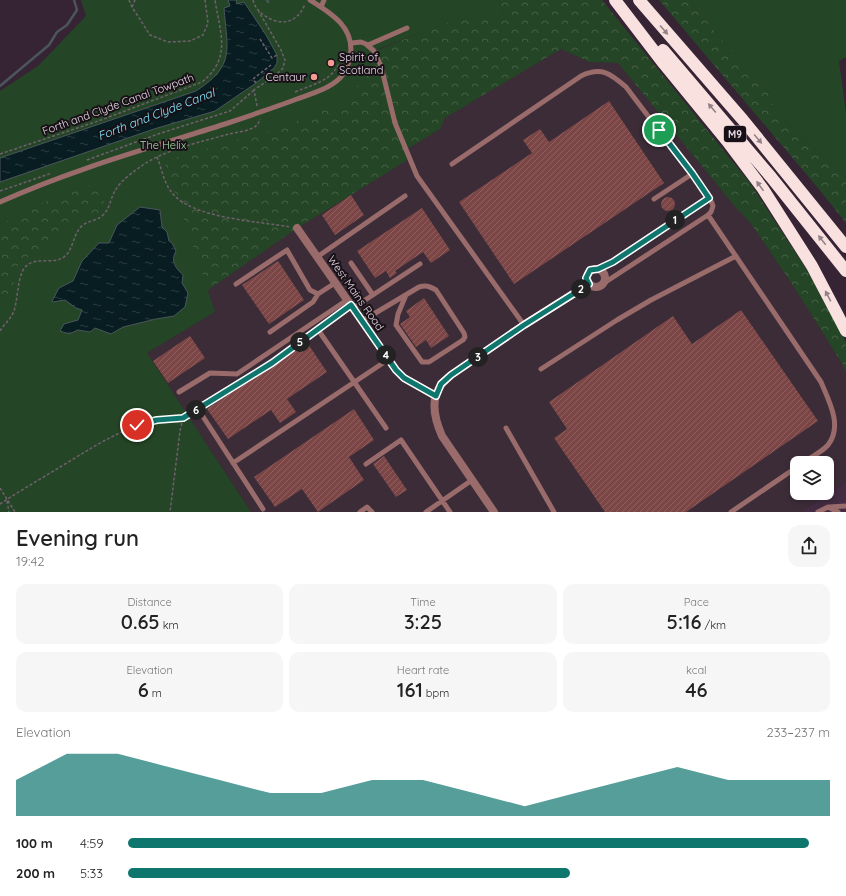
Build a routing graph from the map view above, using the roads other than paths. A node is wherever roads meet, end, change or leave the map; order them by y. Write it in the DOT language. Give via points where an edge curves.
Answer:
graph roads {
  1 [pos="309,0"];
  2 [pos="324,0"];
  3 [pos="615,0"];
  4 [pos="620,0"];
  5 [pos="639,0"];
  6 [pos="322,7"];
  7 [pos="407,28"];
  8 [pos="352,43"];
  9 [pos="368,45"];
  10 [pos="452,164"];
  11 [pos="692,174"];
  12 [pos="405,196"];
  13 [pos="709,198"];
  14 [pos="654,199"];
  15 [pos="0,202"];
  16 [pos="708,215"];
  17 [pos="297,228"];
  18 [pos="846,247"];
  19 [pos="736,256"];
  20 [pos="317,257"];
  21 [pos="351,263"];
  22 [pos="420,264"];
  23 [pos="598,269"];
  24 [pos="846,271"];
  25 [pos="335,283"];
  26 [pos="236,284"];
  27 [pos="589,284"];
  28 [pos="601,285"];
  29 [pos="318,294"];
  30 [pos="373,295"];
  31 [pos="406,295"];
  32 [pos="347,300"];
  33 [pos="353,308"];
  34 [pos="362,321"];
  35 [pos="524,325"];
  36 [pos="846,331"];
  37 [pos="270,332"];
  38 [pos="321,334"];
  39 [pos="389,359"];
  40 [pos="541,369"];
  41 [pos="354,382"];
  42 [pos="179,392"];
  43 [pos="436,396"];
  44 [pos="202,415"];
  45 [pos="386,428"];
  46 [pos="506,428"];
  47 [pos="812,456"];
  48 [pos="233,463"];
  49 [pos="366,464"];
  50 [pos="790,471"];
  51 [pos="472,480"];
  52 [pos="442,500"];
  53 [pos="844,506"];
  54 [pos="828,507"];
  55 [pos="262,509"];
  56 [pos="846,511"];
  57 [pos="360,512"];
  58 [pos="372,512"];
  59 [pos="426,512"];
  60 [pos="450,512"];
  61 [pos="494,512"];
  62 [pos="554,512"];
  63 [pos="731,512"];
  64 [pos="818,512"];
  65 [pos="838,512"];
  1 -- 6 [label="lane"];
  2 -- 6 [label="lane"];
  36 -- 3 [label="highway, one-way" via="812,266 763,188"];
  24 -- 4 [label="highway, M9, one-way" via="766,171"];
  5 -- 18 [label="highway, M9, one-way" via="743,120"];
  6 -- 8 [label="lane" via="341,24"];
  7 -- 9 [label="lane"];
  8 -- 9 [label="lane" via="362,42"];
  8 -- 15 [label="lane" via="350,61 340,78 332,85 259,113 60,177"];
  9 -- 35 [label="lane" via="377,57 395,123 417,176"];
  10 -- 11 [label="lane" via="581,76 598,71 607,72 626,87"];
  11 -- 13 [label="lane"];
  11 -- 14 [label="lane"];
  12 -- 20 [label="lane"];
  13 -- 16 [label="lane" via="713,206"];
  13 -- 23 [label="lane" via="613,262"];
  16 -- 19 [label="lane"];
  16 -- 28 [label="lane"];
  17 -- 20 [label="street, West Mains Road"];
  19 -- 40 [label="lane" via="644,304"];
  19 -- 47 [label="lane" via="821,382 833,410 836,433 828,445"];
  20 -- 25 [label="street, West Mains Road"];
  21 -- 30 [label="lane"];
  22 -- 30 [label="lane"];
  23 -- 27 [label="street" via="588,272 586,278"];
  23 -- 28 [label="street" via="604,275"];
  25 -- 29 [label="lane"];
  25 -- 32 [label="street, West Mains Road"];
  26 -- 29 [label="lane" via="287,250 310,290"];
  27 -- 28 [label="street" via="595,287"];
  27 -- 35 [label="street"];
  29 -- 37 [label="lane" via="313,302"];
  30 -- 33 [label="lane"];
  31 -- 31 [label="lane" via="425,285 436,290 464,333 463,340 429,362 422,362 396,325"];
  31 -- 34 [label="lane"];
  32 -- 33 [label="street, West Mains Road"];
  32 -- 42 [label="lane" via="237,374 210,374"];
  33 -- 34 [label="street, West Mains Road"];
  34 -- 39 [label="street, West Mains Road"];
  35 -- 43 [label="street" via="451,375 441,384"];
  38 -- 41 [label="lane"];
  39 -- 41 [label="lane"];
  39 -- 43 [label="street, West Mains Road" via="404,378"];
  41 -- 45 [label="lane"];
  41 -- 48 [label="lane"];
  43 -- 51 [label="street" via="436,422 442,436"];
  44 -- 48 [label="lane"];
  46 -- 62 [label="lane"];
  48 -- 55 [label="lane"];
  49 -- 52 [label="lane" via="401,440"];
  50 -- 63 [label="lane"];
  51 -- 52 [label="lane"];
  51 -- 61 [label="street"];
  52 -- 59 [label="lane"];
  52 -- 60 [label="lane"];
  53 -- 54 [label="lane"];
  53 -- 56 [label="lane"];
  54 -- 64 [label="lane"];
  54 -- 65 [label="lane"];
  57 -- 58 [label="lane" via="367,507"];
}
